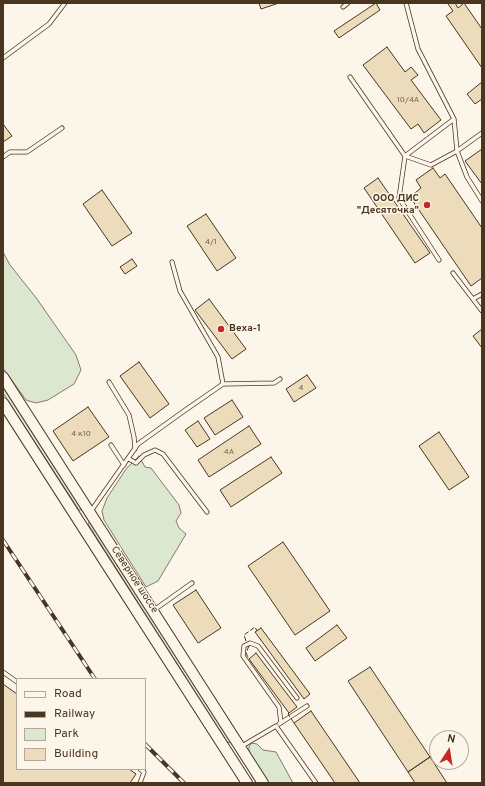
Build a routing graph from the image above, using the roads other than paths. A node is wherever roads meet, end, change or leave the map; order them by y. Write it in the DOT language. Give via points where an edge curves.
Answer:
graph roads {
  1 [pos="65,3"];
  2 [pos="348,3"];
  3 [pos="406,3"];
  4 [pos="343,7"];
  5 [pos="3,58"];
  6 [pos="350,77"];
  7 [pos="454,119"];
  8 [pos="62,128"];
  9 [pos="482,133"];
  10 [pos="457,151"];
  11 [pos="405,156"];
  12 [pos="3,157"];
  13 [pos="482,201"];
  14 [pos="439,260"];
  15 [pos="172,262"];
  16 [pos="453,273"];
  17 [pos="482,294"];
  18 [pos="474,300"];
  19 [pos="482,311"];
  20 [pos="3,378"];
  21 [pos="280,379"];
  22 [pos="109,382"];
  23 [pos="223,384"];
  24 [pos="3,403"];
  25 [pos="111,446"];
  26 [pos="135,449"];
  27 [pos="128,459"];
  28 [pos="124,465"];
  29 [pos="90,512"];
  30 [pos="207,512"];
  31 [pos="79,519"];
  32 [pos="192,583"];
  33 [pos="153,610"];
  34 [pos="3,672"];
  35 [pos="16,681"];
  36 [pos="297,698"];
  37 [pos="307,706"];
  38 [pos="281,723"];
  39 [pos="276,726"];
  40 [pos="241,747"];
  41 [pos="229,754"];
  42 [pos="141,770"];
  43 [pos="140,783"];
  44 [pos="247,783"];
  45 [pos="263,783"];
  46 [pos="316,783"];
  1 -- 5 [label="lane" via="49,24"];
  2 -- 4 [label="lane"];
  3 -- 7 [label="lane" via="418,49"];
  6 -- 11 [label="lane"];
  7 -- 10 [label="lane"];
  7 -- 11 [label="lane"];
  8 -- 12 [label="lane" via="27,152 10,152"];
  9 -- 10 [label="lane"];
  10 -- 11 [label="lane" via="431,165"];
  10 -- 13 [label="lane" via="467,177"];
  11 -- 14 [label="lane" via="399,198"];
  15 -- 23 [label="lane" via="180,291 218,357"];
  16 -- 18 [label="lane"];
  17 -- 18 [label="lane"];
  18 -- 19 [label="lane"];
  20 -- 29 [label="main road, Северное шоссе"];
  21 -- 23 [label="lane" via="274,383"];
  22 -- 26 [label="lane" via="129,415"];
  23 -- 26 [label="lane" via="138,444"];
  24 -- 31 [label="main road, Северное шоссе"];
  25 -- 28 [label="lane"];
  26 -- 27 [label="lane"];
  27 -- 28 [label="lane"];
  27 -- 30 [label="lane" via="136,462 155,450 163,454"];
  28 -- 29 [label="lane"];
  29 -- 31 [label="main road"];
  29 -- 33 [label="main road, Северное шоссе"];
  31 -- 41 [label="main road, Северное шоссе"];
  32 -- 33 [label="lane"];
  33 -- 40 [label="main road, Северное шоссе"];
  34 -- 35 [label="lane"];
  36 -- 38 [label="lane" via="258,646 250,643 244,646 243,656 279,707"];
  37 -- 38 [label="lane"];
  38 -- 39 [label="lane"];
  39 -- 40 [label="lane"];
  39 -- 46 [label="lane"];
  40 -- 41 [label="main road"];
  40 -- 45 [label="main road, Северное шоссе"];
  41 -- 44 [label="main road, Северное шоссе"];
  42 -- 43 [label="lane" via="144,772"];
}
